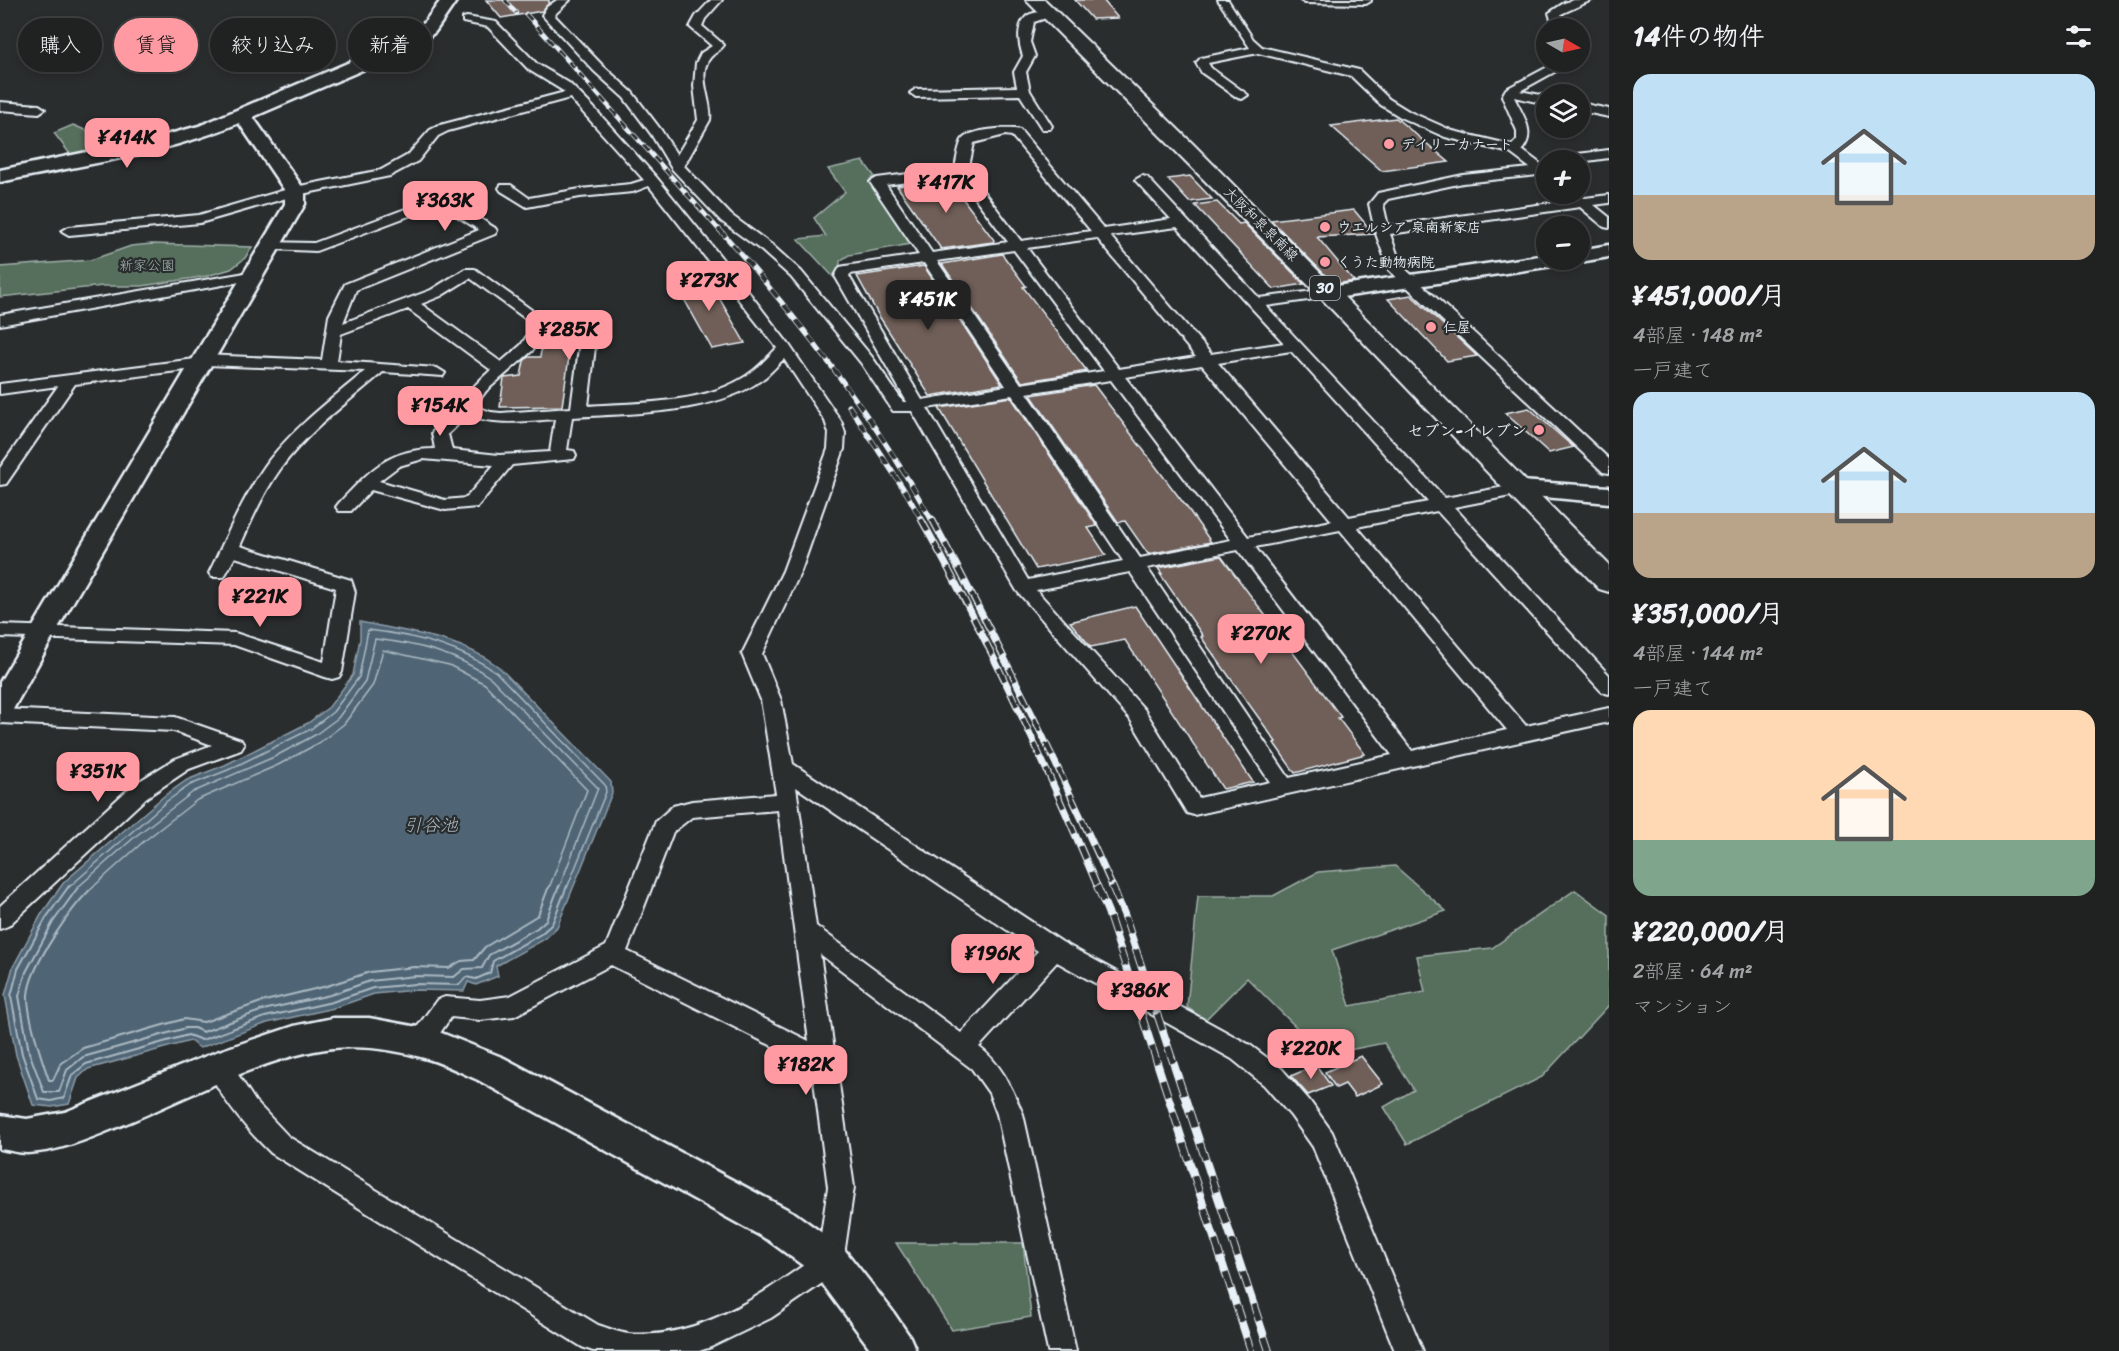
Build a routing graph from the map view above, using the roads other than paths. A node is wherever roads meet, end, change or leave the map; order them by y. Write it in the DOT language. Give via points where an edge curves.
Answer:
graph roads {
  1 [pos="449,0"];
  2 [pos="565,0"];
  3 [pos="717,0"];
  4 [pos="1223,0"];
  5 [pos="1305,0"];
  6 [pos="1587,0"];
  7 [pos="1366,1"];
  8 [pos="1041,7"];
  9 [pos="1556,18"];
  10 [pos="467,20"];
  11 [pos="1258,49"];
  12 [pos="1550,72"];
  13 [pos="1024,90"];
  14 [pos="1510,92"];
  15 [pos="916,93"];
  16 [pos="573,94"];
  17 [pos="1242,95"];
  18 [pos="1536,98"];
  19 [pos="3,108"];
  20 [pos="39,109"];
  21 [pos="1590,109"];
  22 [pos="1609,113"];
  23 [pos="243,116"];
  24 [pos="1046,126"];
  25 [pos="1515,150"];
  26 [pos="1609,154"];
  27 [pos="1590,156"];
  28 [pos="1536,164"];
  29 [pos="677,166"];
  30 [pos="1536,169"];
  31 [pos="961,171"];
  32 [pos="0,176"];
  33 [pos="1142,180"];
  34 [pos="652,181"];
  35 [pos="506,188"];
  36 [pos="295,191"];
  37 [pos="1609,199"];
  38 [pos="1590,202"];
  39 [pos="1575,204"];
  40 [pos="1583,204"];
  41 [pos="1180,222"];
  42 [pos="1609,224"];
  43 [pos="69,231"];
  44 [pos="1382,231"];
  45 [pos="1100,233"];
  46 [pos="270,245"];
  47 [pos="1016,245"];
  48 [pos="1609,251"];
  49 [pos="1590,254"];
  50 [pos="930,258"];
  51 [pos="1536,262"];
  52 [pos="251,276"];
  53 [pos="1410,281"];
  54 [pos="1329,293"];
  55 [pos="410,303"];
  56 [pos="1255,303"];
  57 [pos="0,320"];
  58 [pos="542,324"];
  59 [pos="334,331"];
  60 [pos="1294,346"];
  61 [pos="785,349"];
  62 [pos="1207,360"];
  63 [pos="201,361"];
  64 [pos="329,364"];
  65 [pos="379,367"];
  66 [pos="501,370"];
  67 [pos="437,373"];
  68 [pos="1114,375"];
  69 [pos="70,380"];
  70 [pos="0,389"];
  71 [pos="1019,391"];
  72 [pos="919,407"];
  73 [pos="466,408"];
  74 [pos="572,412"];
  75 [pos="445,455"];
  76 [pos="507,460"];
  77 [pos="1609,468"];
  78 [pos="0,480"];
  79 [pos="369,483"];
  80 [pos="1520,489"];
  81 [pos="1609,495"];
  82 [pos="1440,504"];
  83 [pos="345,507"];
  84 [pos="1344,523"];
  85 [pos="1242,543"];
  86 [pos="230,549"];
  87 [pos="1135,564"];
  88 [pos="218,573"];
  89 [pos="1609,582"];
  90 [pos="1023,586"];
  91 [pos="0,631"];
  92 [pos="41,633"];
  93 [pos="1609,687"];
  94 [pos="0,708"];
  95 [pos="1609,715"];
  96 [pos="0,717"];
  97 [pos="1521,734"];
  98 [pos="1407,760"];
  99 [pos="783,768"];
  100 [pos="1284,787"];
  101 [pos="788,801"];
  102 [pos="0,920"];
  103 [pos="806,930"];
  104 [pos="1054,949"];
  105 [pos="611,954"];
  106 [pos="419,1041"];
  107 [pos="963,1048"];
  108 [pos="822,1059"];
  109 [pos="219,1067"];
  110 [pos="0,1131"];
  111 [pos="830,1262"];
  112 [pos="896,1351"];
  113 [pos="1062,1351"];
  114 [pos="1409,1351"];
  1 -- 23 [label="street" via="429,28 410,43"];
  2 -- 29 [label="street" via="548,15 628,95"];
  3 -- 29 [label="street" via="696,27 718,45 702,60 698,95 704,120"];
  4 -- 11 [label="street"];
  5 -- 7 [label="street"];
  6 -- 9 [label="street" via="1568,5 1555,13"];
  8 -- 13 [label="street" via="1029,20 1024,42 1029,56 1020,72"];
  8 -- 54 [label="main road, 大阪和泉泉南線 / 30"];
  10 -- 16 [label="street" via="492,24 534,67"];
  11 -- 17 [label="street" via="1202,63"];
  11 -- 25 [label="street" via="1354,73 1385,102 1429,127"];
  12 -- 14 [label="street"];
  13 -- 15 [label="street"];
  13 -- 24 [label="street"];
  14 -- 18 [label="street"];
  14 -- 25 [label="street" via="1508,96 1523,131 1523,141"];
  16 -- 34 [label="street"];
  16 -- 36 [label="street" via="444,128 434,133 413,158 386,173"];
  19 -- 20 [label="street"];
  21 -- 22 [label="street"];
  23 -- 32 [label="street" via="157,143"];
  23 -- 36 [label="street"];
  25 -- 28 [label="street"];
  26 -- 27 [label="street"];
  29 -- 72 [label="street" via="726,218 796,274 867,360 899,408"];
  30 -- 44 [label="street" via="1383,196 1376,204"];
  31 -- 45 [label="street" via="972,138 1005,131 1016,133"];
  31 -- 47 [label="street"];
  31 -- 50 [label="street" via="877,182"];
  33 -- 41 [label="street"];
  34 -- 35 [label="street" via="633,188 527,203"];
  34 -- 61 [label="street"];
  36 -- 43 [label="street" via="200,219"];
  36 -- 46 [label="street" via="294,204"];
  37 -- 38 [label="street"];
  39 -- 44 [label="street"];
  40 -- 42 [label="street"];
  41 -- 45 [label="street"];
  41 -- 56 [label="street"];
  44 -- 53 [label="street" via="1394,267"];
  45 -- 47 [label="street"];
  45 -- 62 [label="street"];
  46 -- 52 [label="street"];
  46 -- 59 [label="street" via="316,247 432,203 450,206 489,231 350,287 336,316"];
  47 -- 50 [label="street"];
  47 -- 68 [label="street"];
  48 -- 49 [label="street"];
  50 -- 71 [label="street"];
  50 -- 72 [label="street" via="845,270 842,276"];
  51 -- 53 [label="street"];
  52 -- 57 [label="street"];
  52 -- 63 [label="street"];
  53 -- 54 [label="street"];
  53 -- 77 [label="street"];
  54 -- 56 [label="street"];
  54 -- 80 [label="main road, 大阪和泉泉南線 / 30"];
  55 -- 58 [label="street" via="436,293 470,272"];
  55 -- 59 [label="street"];
  55 -- 66 [label="street"];
  56 -- 60 [label="street"];
  58 -- 66 [label="street" via="528,348"];
  58 -- 74 [label="street" via="590,322"];
  59 -- 64 [label="street"];
  60 -- 62 [label="street"];
  60 -- 82 [label="street"];
  61 -- 74 [label="street" via="758,375 720,395 690,403"];
  61 -- 99 [label="street" via="837,433 836,449 792,571 752,654 771,700"];
  62 -- 68 [label="street"];
  62 -- 84 [label="street"];
  63 -- 64 [label="street"];
  63 -- 69 [label="street"];
  63 -- 92 [label="street"];
  64 -- 65 [label="street"];
  65 -- 67 [label="street"];
  65 -- 86 [label="street" via="276,463"];
  66 -- 73 [label="street" via="480,388"];
  68 -- 71 [label="street"];
  68 -- 85 [label="street"];
  69 -- 70 [label="street"];
  69 -- 78 [label="street"];
  71 -- 72 [label="street"];
  71 -- 87 [label="street"];
  72 -- 90 [label="street"];
  73 -- 74 [label="street" via="501,418"];
  73 -- 75 [label="street" via="440,433"];
  74 -- 76 [label="street" via="563,455"];
  75 -- 76 [label="street"];
  75 -- 79 [label="street" via="403,457"];
  76 -- 79 [label="street" via="471,503 445,505"];
  79 -- 83 [label="street"];
  80 -- 81 [label="street"];
  80 -- 82 [label="street"];
  80 -- 89 [label="main road, 大阪和泉泉南線 / 30"];
  82 -- 84 [label="street"];
  82 -- 93 [label="street"];
  84 -- 85 [label="street"];
  84 -- 97 [label="street"];
  85 -- 87 [label="street"];
  85 -- 98 [label="street"];
  86 -- 88 [label="street"];
  86 -- 92 [label="street" via="345,584 332,672 235,639"];
  87 -- 90 [label="street"];
  87 -- 100 [label="street"];
  90 -- 100 [label="street" via="1137,714 1194,807"];
  91 -- 92 [label="street"];
  92 -- 94 [label="street"];
  95 -- 97 [label="street"];
  96 -- 102 [label="street" via="175,724 234,745 182,764 140,790"];
  97 -- 98 [label="street"];
  98 -- 100 [label="street"];
  99 -- 101 [label="street"];
  99 -- 104 [label="street"];
  101 -- 103 [label="street"];
  101 -- 105 [label="street" via="681,812 664,827"];
  103 -- 107 [label="street"];
  103 -- 108 [label="street"];
  104 -- 107 [label="street"];
  104 -- 114 [label="street" via="1241,1052 1273,1077 1323,1140"];
  105 -- 106 [label="street" via="514,1006 480,1010 445,1007"];
  105 -- 108 [label="street"];
  106 -- 109 [label="street" via="369,1033 333,1034 294,1041"];
  106 -- 111 [label="street" via="491,1069 782,1227"];
  107 -- 113 [label="street" via="981,1062 999,1087 1010,1114"];
  108 -- 111 [label="street" via="841,1187"];
  109 -- 110 [label="street" via="65,1129 27,1136"];
  109 -- 111 [label="street" via="256,1124 280,1145 592,1337 628,1348 665,1350 700,1344 749,1322"];
  111 -- 112 [label="street"];
}
